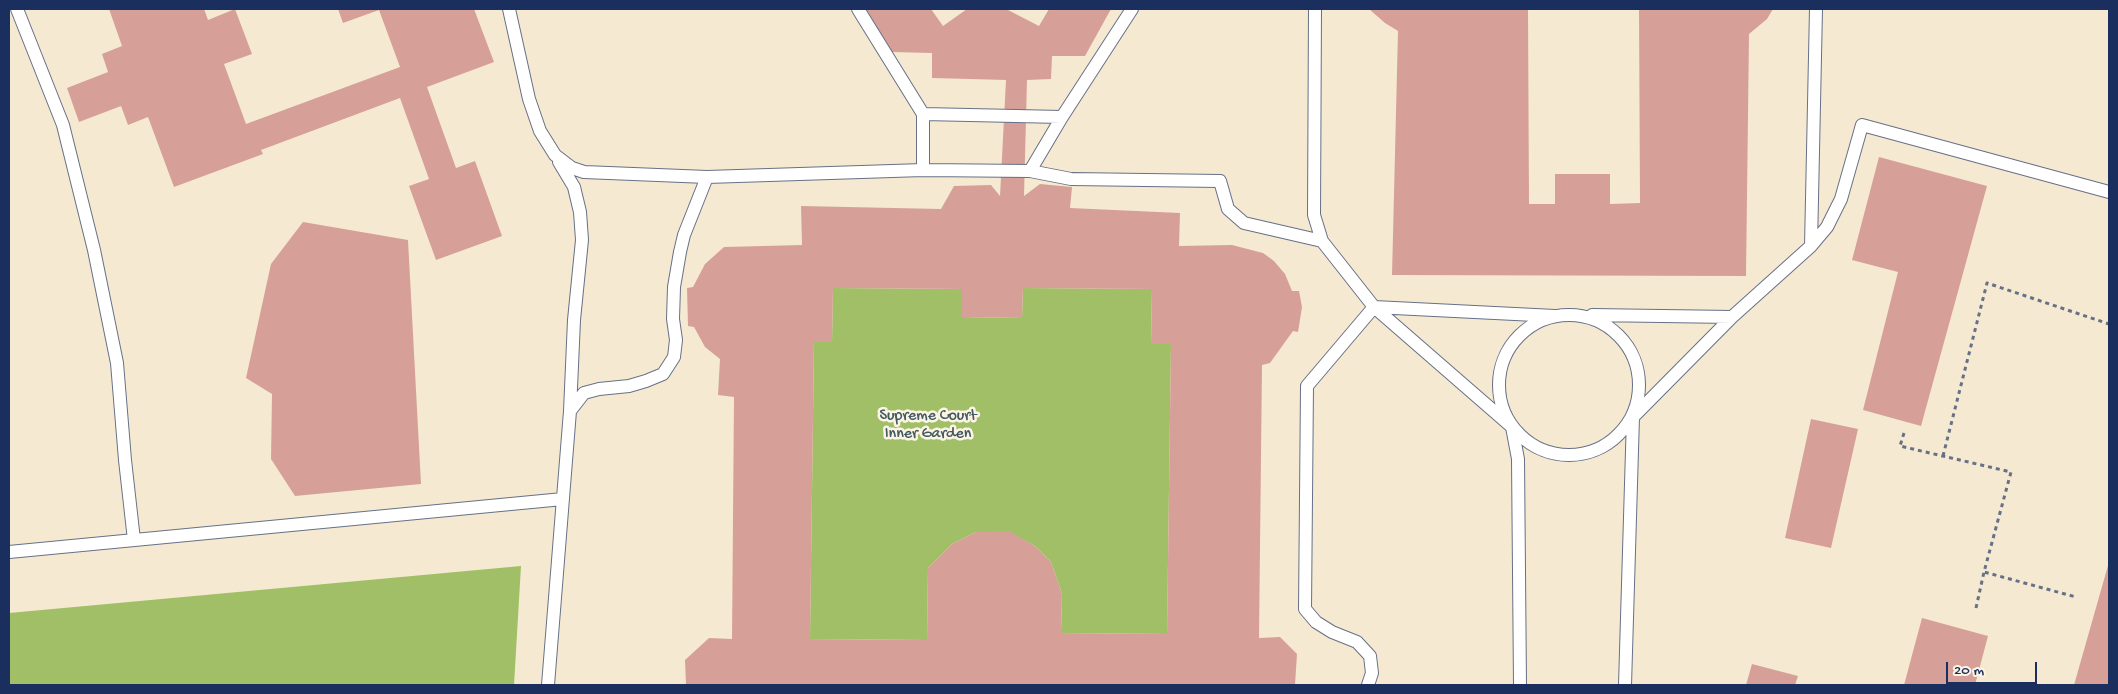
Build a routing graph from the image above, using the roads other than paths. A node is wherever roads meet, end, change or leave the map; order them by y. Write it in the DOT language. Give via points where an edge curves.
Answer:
graph roads {
  1 [pos="17,9"];
  2 [pos="509,9"];
  3 [pos="858,9"];
  4 [pos="1132,9"];
  5 [pos="1314,9"];
  6 [pos="1816,9"];
  7 [pos="923,114"];
  8 [pos="1062,116"];
  9 [pos="556,155"];
  10 [pos="923,170"];
  11 [pos="1030,171"];
  12 [pos="707,177"];
  13 [pos="2109,192"];
  14 [pos="1322,241"];
  15 [pos="1811,246"];
  16 [pos="1374,307"];
  17 [pos="1580,315"];
  18 [pos="1555,316"];
  19 [pos="1732,317"];
  20 [pos="570,411"];
  21 [pos="1633,417"];
  22 [pos="1512,427"];
  23 [pos="563,499"];
  24 [pos="134,540"];
  25 [pos="9,552"];
  26 [pos="548,685"];
  27 [pos="1368,685"];
  28 [pos="1520,685"];
  29 [pos="1625,685"];
  1 -- 24 [label="lane" via="63,124 94,250 117,363"];
  2 -- 9 [label="lane" via="529,99 540,131"];
  3 -- 7 [label="lane"];
  4 -- 8 [label="lane"];
  5 -- 14 [label="lane" via="1314,215"];
  6 -- 15 [label="lane"];
  7 -- 8 [label="lane"];
  7 -- 10 [label="lane"];
  8 -- 11 [label="lane"];
  9 -- 12 [label="lane" via="572,168 584,172"];
  9 -- 20 [label="lane" via="574,187 582,240"];
  10 -- 11 [label="lane"];
  10 -- 12 [label="lane"];
  11 -- 14 [label="lane" via="1071,179 1220,181 1228,209 1244,223"];
  12 -- 20 [label="lane" via="680,252 674,287 674,358 663,374 646,381 584,393"];
  13 -- 15 [label="lane" via="1862,125 1842,199 1827,227"];
  14 -- 16 [label="lane"];
  15 -- 19 [label="lane"];
  16 -- 18 [label="lane"];
  16 -- 22 [label="lane"];
  16 -- 27 [label="lane" via="1307,386 1305,609 1316,622 1357,642 1370,656 1372,673"];
  17 -- 18 [label="lane"];
  17 -- 19 [label="lane"];
  17 -- 21 [label="lane" via="1601,321 1619,334 1632,352 1639,374 1640,396"];
  18 -- 22 [label="lane" via="1520,334 1508,350 1500,370 1502,409"];
  19 -- 21 [label="lane"];
  20 -- 23 [label="lane"];
  21 -- 22 [label="lane" via="1618,437 1598,450 1575,456 1551,454 1529,444"];
  21 -- 29 [label="lane"];
  22 -- 28 [label="lane" via="1518,459"];
  23 -- 24 [label="lane"];
  23 -- 26 [label="lane"];
  24 -- 25 [label="lane"];
}
